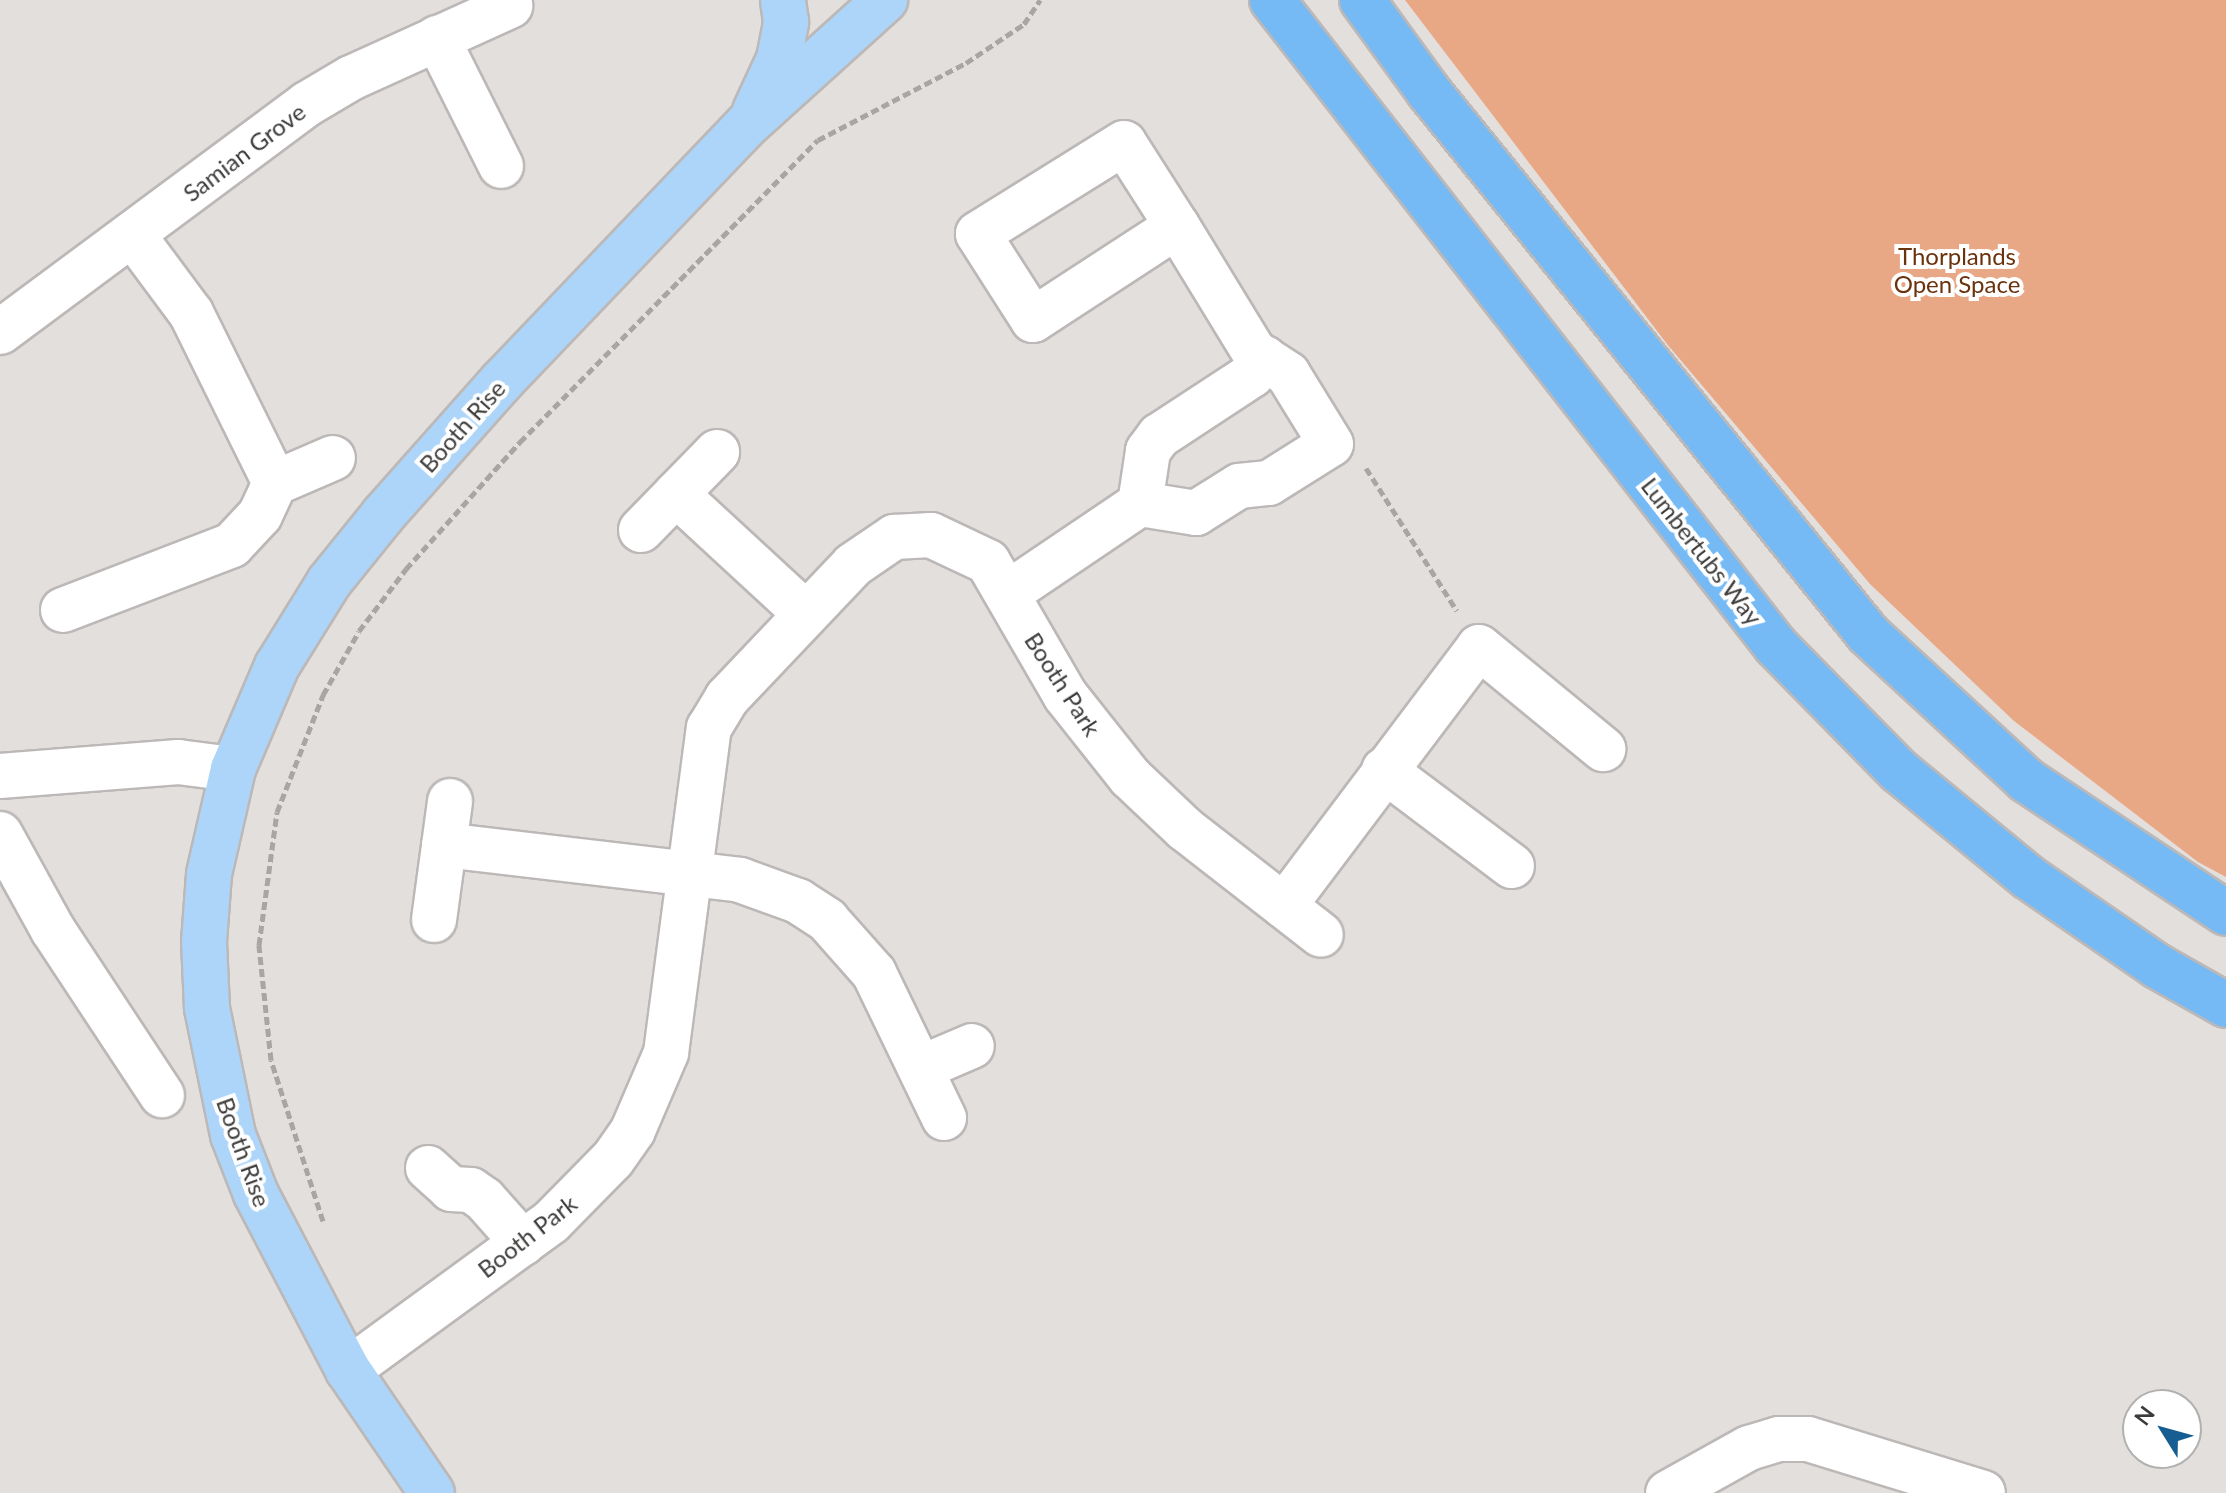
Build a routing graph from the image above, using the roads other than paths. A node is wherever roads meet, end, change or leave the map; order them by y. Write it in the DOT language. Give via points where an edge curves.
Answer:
graph roads {
  1 [pos="783,0"];
  2 [pos="885,0"];
  3 [pos="1272,0"];
  4 [pos="1362,0"];
  5 [pos="510,6"];
  6 [pos="437,38"];
  7 [pos="748,124"];
  8 [pos="501,166"];
  9 [pos="1177,226"];
  10 [pos="133,235"];
  11 [pos="0,332"];
  12 [pos="1265,359"];
  13 [pos="717,452"];
  14 [pos="333,458"];
  15 [pos="275,483"];
  16 [pos="676,494"];
  17 [pos="1140,504"];
  18 [pos="641,530"];
  19 [pos="1008,593"];
  20 [pos="63,610"];
  21 [pos="806,614"];
  22 [pos="1603,749"];
  23 [pos="233,769"];
  24 [pos="1384,770"];
  25 [pos="0,776"];
  26 [pos="450,801"];
  27 [pos="0,834"];
  28 [pos="444,845"];
  29 [pos="1512,866"];
  30 [pos="689,874"];
  31 [pos="1284,906"];
  32 [pos="2226,913"];
  33 [pos="434,920"];
  34 [pos="1321,935"];
  35 [pos="2226,1005"];
  36 [pos="972,1046"];
  37 [pos="923,1067"];
  38 [pos="162,1095"];
  39 [pos="944,1118"];
  40 [pos="428,1168"];
  41 [pos="523,1243"];
  42 [pos="348,1370"];
  43 [pos="432,1493"];
  44 [pos="1668,1493"];
  45 [pos="1983,1493"];
  1 -- 7 [label="main road, Booth Rise" via="786,22 779,59"];
  2 -- 7 [label="main road, Booth Rise"];
  3 -- 35 [label="highway, Lumbertubs Way" via="1776,646 1899,771 2028,877 2157,966"];
  4 -- 32 [label="highway" via="1429,92 1868,634 2026,780"];
  5 -- 6 [label="street, Samian Grove"];
  6 -- 8 [label="street"];
  6 -- 10 [label="street, Samian Grove" via="307,104"];
  7 -- 23 [label="main road, Booth Rise" via="502,381 329,582 277,666"];
  9 -- 12 [label="street" via="1254,352"];
  10 -- 11 [label="street, Samian Grove"];
  10 -- 15 [label="street" via="191,313"];
  12 -- 17 [label="street" via="1252,375 1159,436 1148,451"];
  12 -- 17 [label="street" via="1288,374 1331,444 1269,483 1239,486 1196,513"];
  13 -- 16 [label="street"];
  14 -- 15 [label="street"];
  15 -- 20 [label="street" via="260,515 232,545"];
  16 -- 18 [label="street"];
  16 -- 21 [label="street"];
  17 -- 19 [label="street"];
  19 -- 21 [label="street, Booth Park" via="988,562 971,551 912,534 873,549"];
  19 -- 31 [label="street, Booth Park" via="1065,695 1130,777 1185,829"];
  21 -- 30 [label="street, Booth Park" via="727,698 709,728"];
  22 -- 24 [label="street" via="1479,647"];
  23 -- 25 [label="street" via="178,762 17,770"];
  23 -- 42 [label="main road, Booth Rise" via="209,874 204,942 218,1077 256,1194"];
  24 -- 29 [label="street"];
  24 -- 31 [label="street"];
  26 -- 28 [label="street"];
  27 -- 38 [label="street" via="53,930"];
  28 -- 30 [label="street"];
  28 -- 33 [label="street"];
  30 -- 37 [label="street" via="772,889 827,920 874,973"];
  30 -- 41 [label="street, Booth Park" via="666,1053 652,1094 613,1159"];
  31 -- 34 [label="street, Booth Park"];
  36 -- 37 [label="street"];
  37 -- 39 [label="street"];
  40 -- 41 [label="street" via="451,1189 471,1190 484,1199"];
  41 -- 42 [label="street, Booth Park"];
  42 -- 43 [label="main road, Booth Rise"];
  44 -- 45 [label="street" via="1749,1448 1779,1439 1808,1439"];
}
